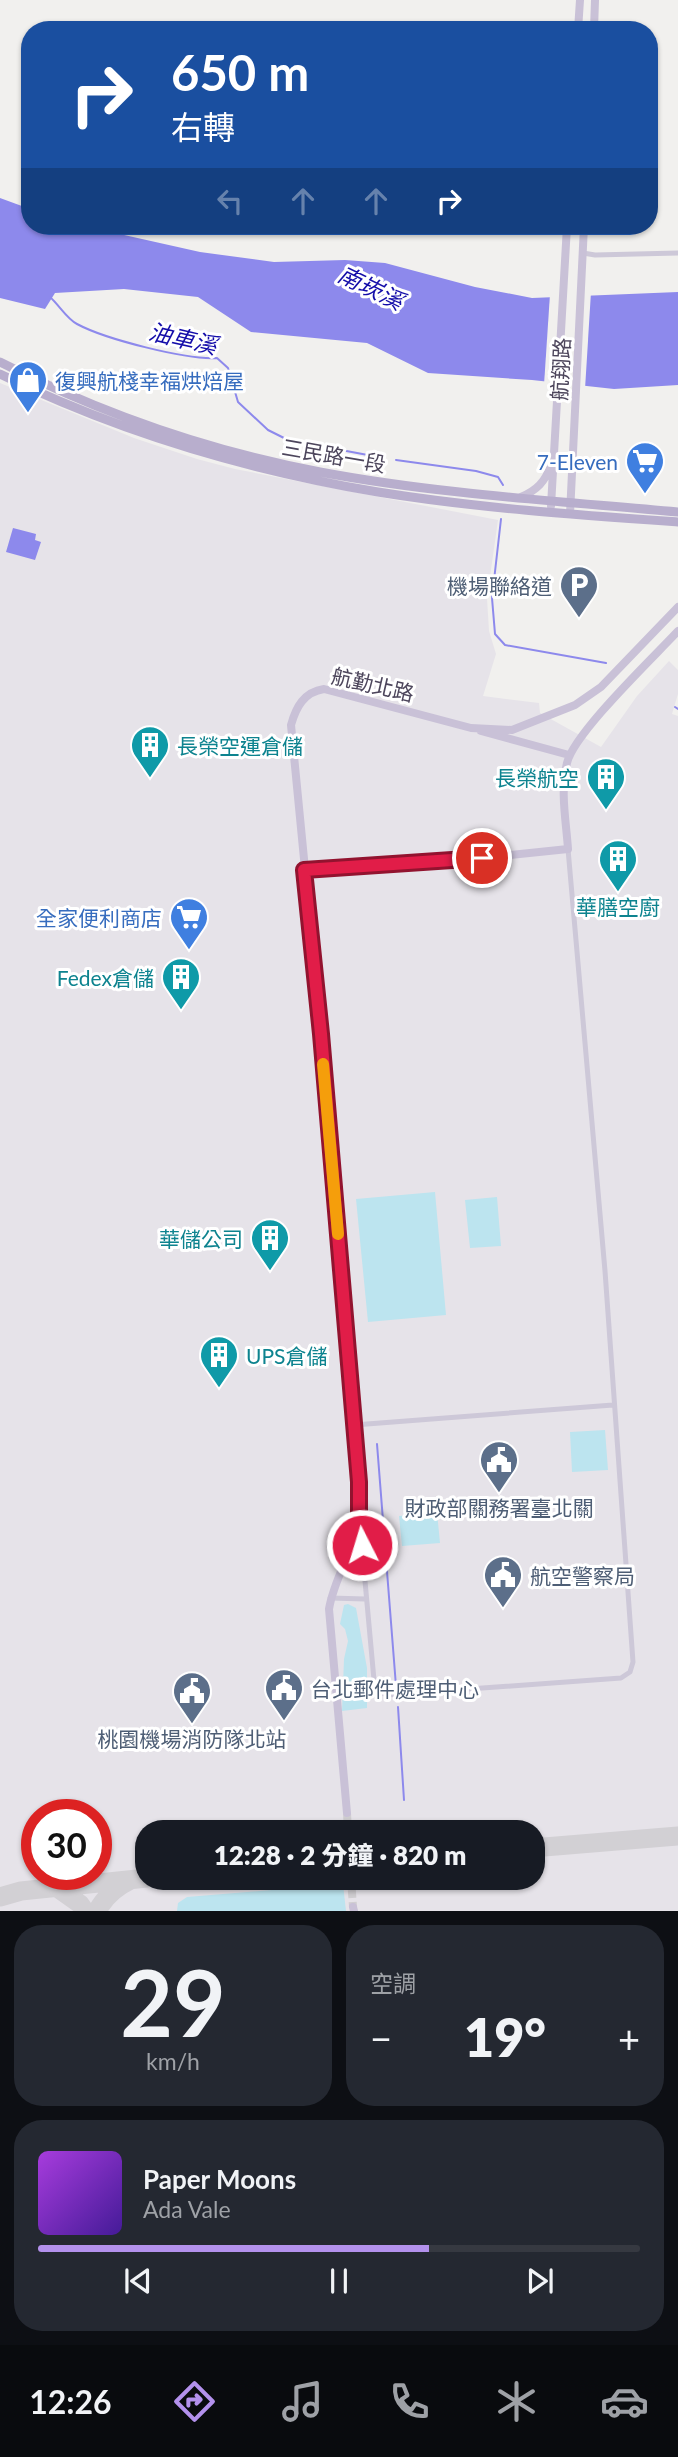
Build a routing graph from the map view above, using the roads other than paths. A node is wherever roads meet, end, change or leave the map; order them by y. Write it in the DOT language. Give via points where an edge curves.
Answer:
graph roads {
  1 [pos="580,0"];
  2 [pos="595,0"];
  3 [pos="579,21"];
  4 [pos="594,21"];
  5 [pos="567,235"];
  6 [pos="584,235"];
  7 [pos="678,253"];
  8 [pos="583,257"];
  9 [pos="0,362"];
  10 [pos="0,373"];
  11 [pos="554,456"];
  12 [pos="521,498"];
  13 [pos="552,500"];
  14 [pos="571,502"];
  15 [pos="678,512"];
  16 [pos="551,513"];
  17 [pos="570,514"];
  18 [pos="678,523"];
  19 [pos="678,607"];
  20 [pos="678,631"];
  21 [pos="471,728"];
  22 [pos="569,755"];
  23 [pos="568,849"];
  24 [pos="304,870"];
  25 [pos="613,1405"];
  26 [pos="354,1425"];
  27 [pos="359,1522"];
  28 [pos="330,1598"];
  29 [pos="365,1599"];
  30 [pos="347,1813"];
  1 -- 3 [label="street"];
  2 -- 4 [label="street"];
  5 -- 11 [label="street, 航翔路"];
  6 -- 8 [label="street, 航翔路"];
  7 -- 8 [label="street"];
  8 -- 14 [label="street, 航翔路"];
  9 -- 12 [label="main road, 三民路一段" via="132,419 258,458 380,482"];
  10 -- 16 [label="main road, 三民路一段" via="77,408 225,459 380,492"];
  11 -- 12 [label="street" via="543,482"];
  11 -- 13 [label="street, 航翔路"];
  12 -- 13 [label="main road, 三民路一段"];
  13 -- 14 [label="main road, 三民路一段"];
  13 -- 16 [label="street, 航翔路"];
  14 -- 15 [label="main road, 三民路一段"];
  14 -- 17 [label="street, 航翔路"];
  16 -- 17 [label="main road, 三民路一段"];
  17 -- 18 [label="main road, 三民路一段"];
  19 -- 21 [label="street, 航勤北路" via="601,687 575,705 512,730"];
  20 -- 22 [label="street" via="587,729"];
  21 -- 22 [label="street"];
  21 -- 24 [label="street, 航勤北路" via="336,690 313,690 291,725"];
  22 -- 23 [label="street" via="563,786"];
  23 -- 24 [label="street"];
  23 -- 25 [label="street"];
  24 -- 26 [label="street, 航勤北路"];
  25 -- 26 [label="street"];
  25 -- 29 [label="street" via="633,1662 630,1672 621,1678 386,1695 374,1680"];
  26 -- 27 [label="street, 航勤北路"];
  27 -- 28 [label="street, 航勤北路"];
  27 -- 29 [label="street"];
  28 -- 29 [label="street"];
  28 -- 30 [label="street, 航勤北路"];
}
